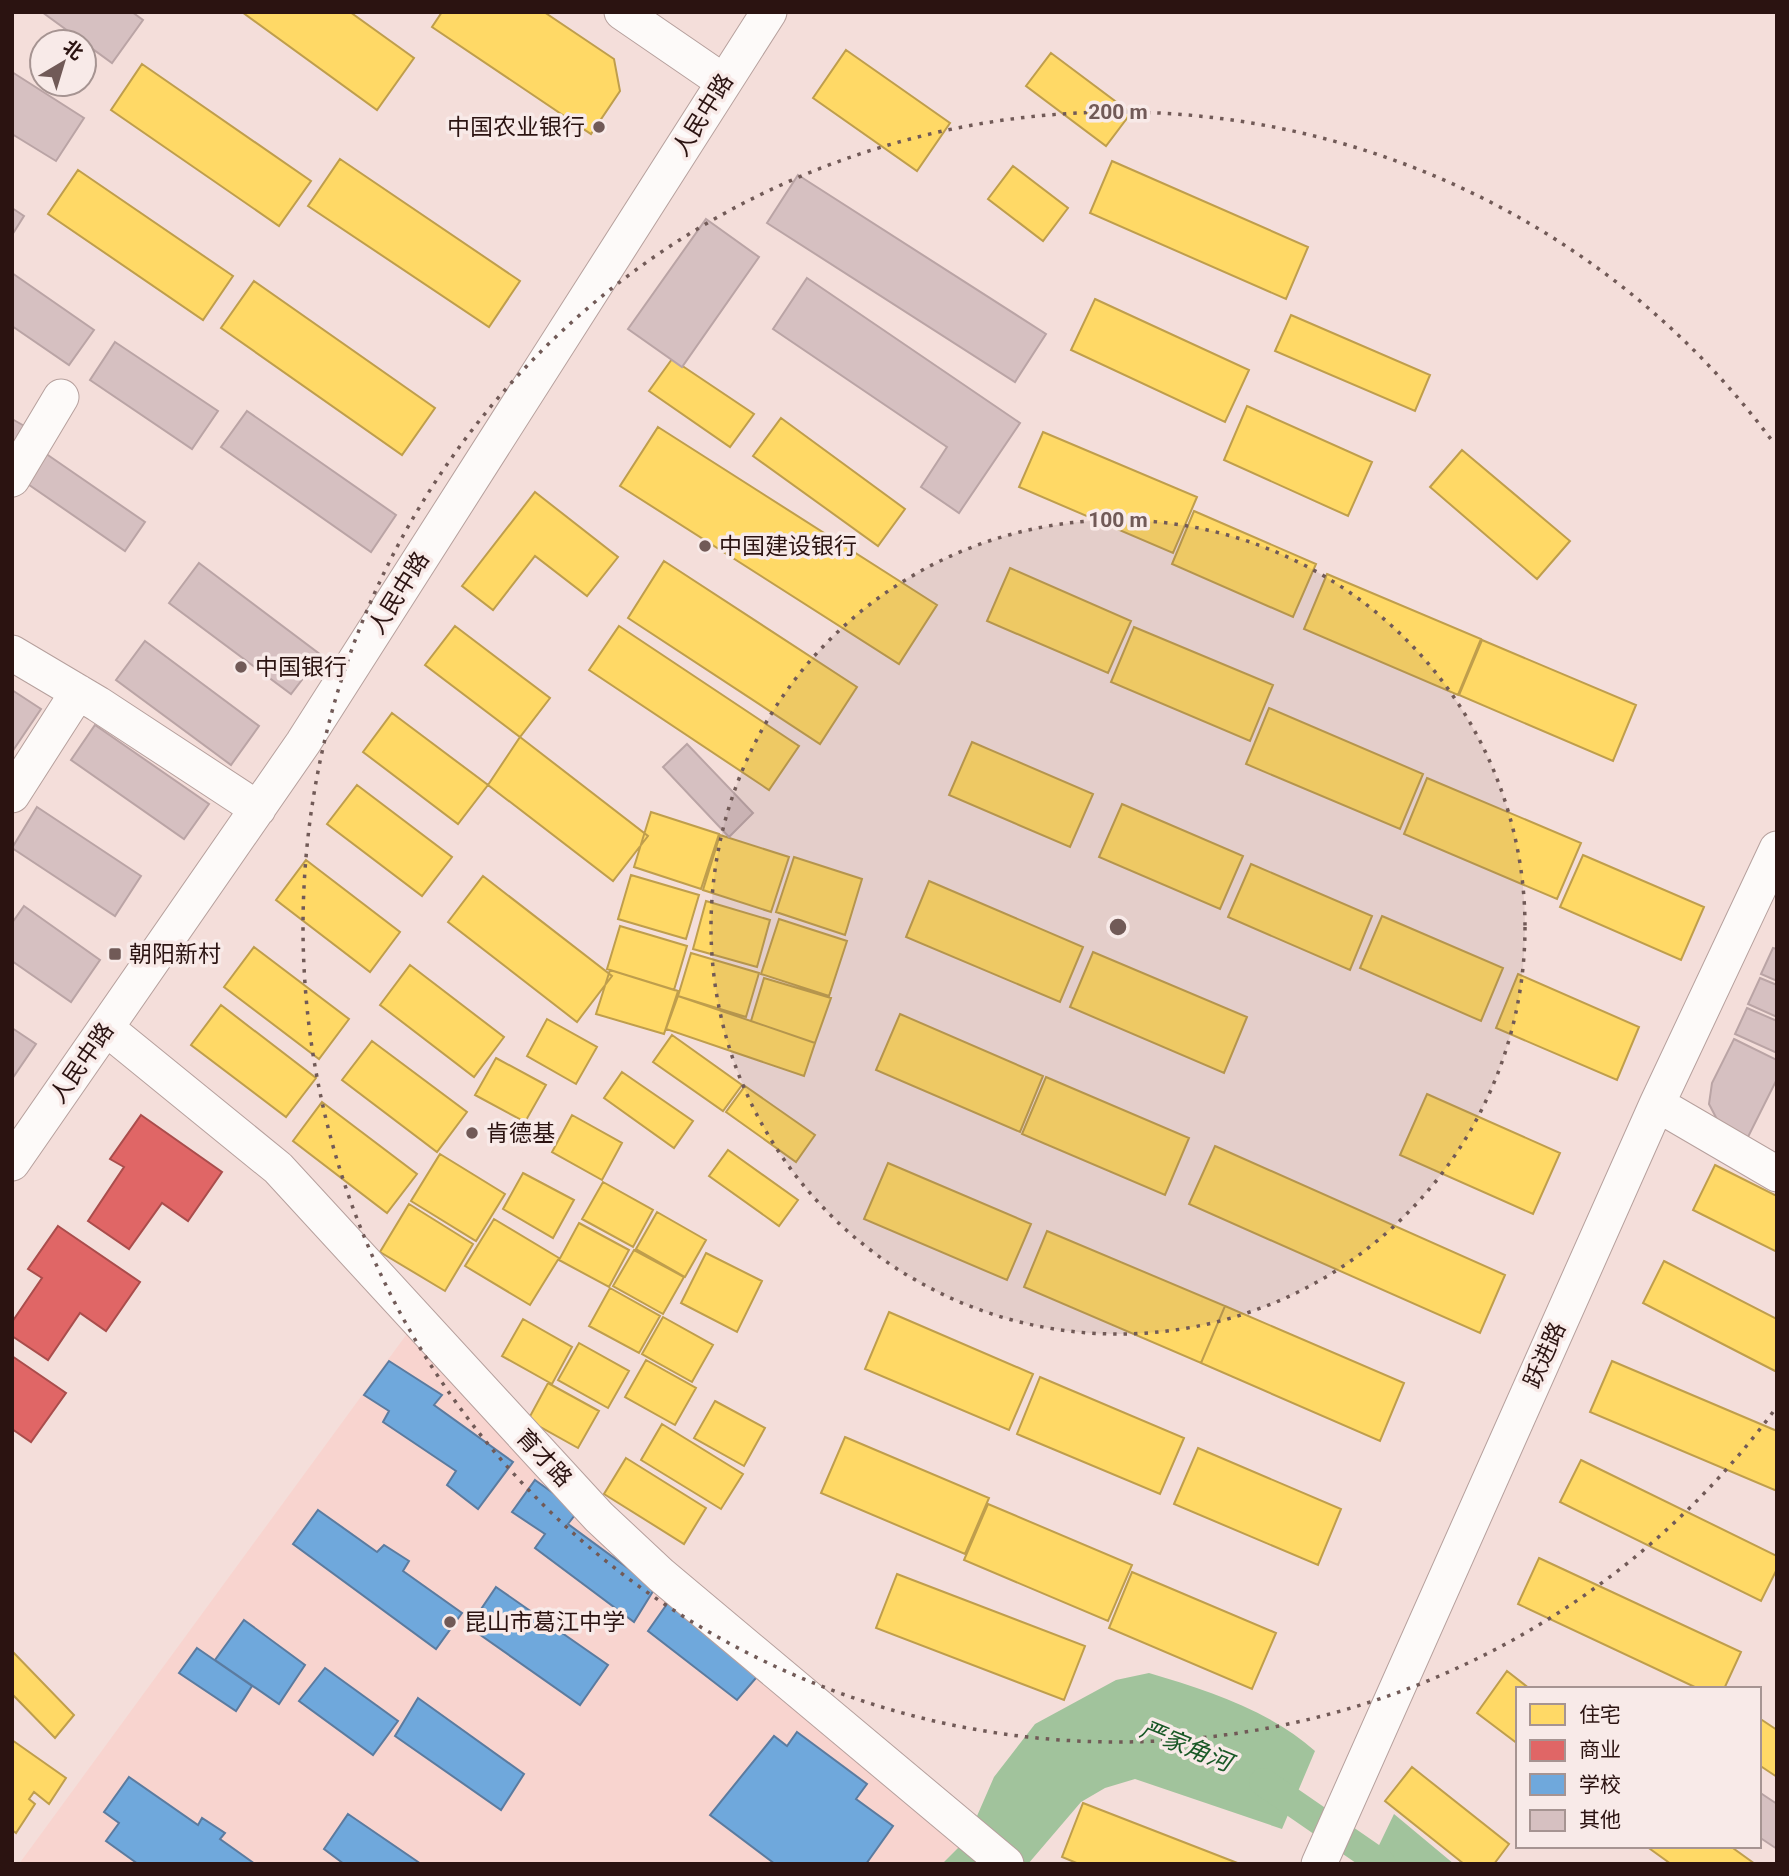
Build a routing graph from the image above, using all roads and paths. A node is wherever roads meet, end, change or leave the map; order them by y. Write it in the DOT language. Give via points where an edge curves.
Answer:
graph roads {
  1 [pos="622,12"];
  2 [pos="769,12"];
  3 [pos="724,82"];
  4 [pos="61,397"];
  5 [pos="12,480"];
  6 [pos="12,653"];
  7 [pos="78,692"];
  8 [pos="12,795"];
  9 [pos="258,809"];
  10 [pos="1777,849"];
  11 [pos="106,1028"];
  12 [pos="1657,1104"];
  13 [pos="12,1163"];
  14 [pos="1777,1174"];
  15 [pos="1323,1855"];
  16 [pos="1006,1864"];
  1 -- 3 [label="street"];
  2 -- 3 [label="street, 人民中路"];
  3 -- 9 [label="street, 人民中路"];
  4 -- 5 [label="street"];
  6 -- 7 [label="street"];
  7 -- 8 [label="street"];
  7 -- 9 [label="street"];
  9 -- 11 [label="street, 人民中路"];
  10 -- 12 [label="street, 跃进路"];
  11 -- 13 [label="street, 人民中路"];
  11 -- 16 [label="street, 育才路" via="278,1168 608,1525 661,1575"];
  12 -- 14 [label="street"];
  12 -- 15 [label="street, 跃进路"];
}
